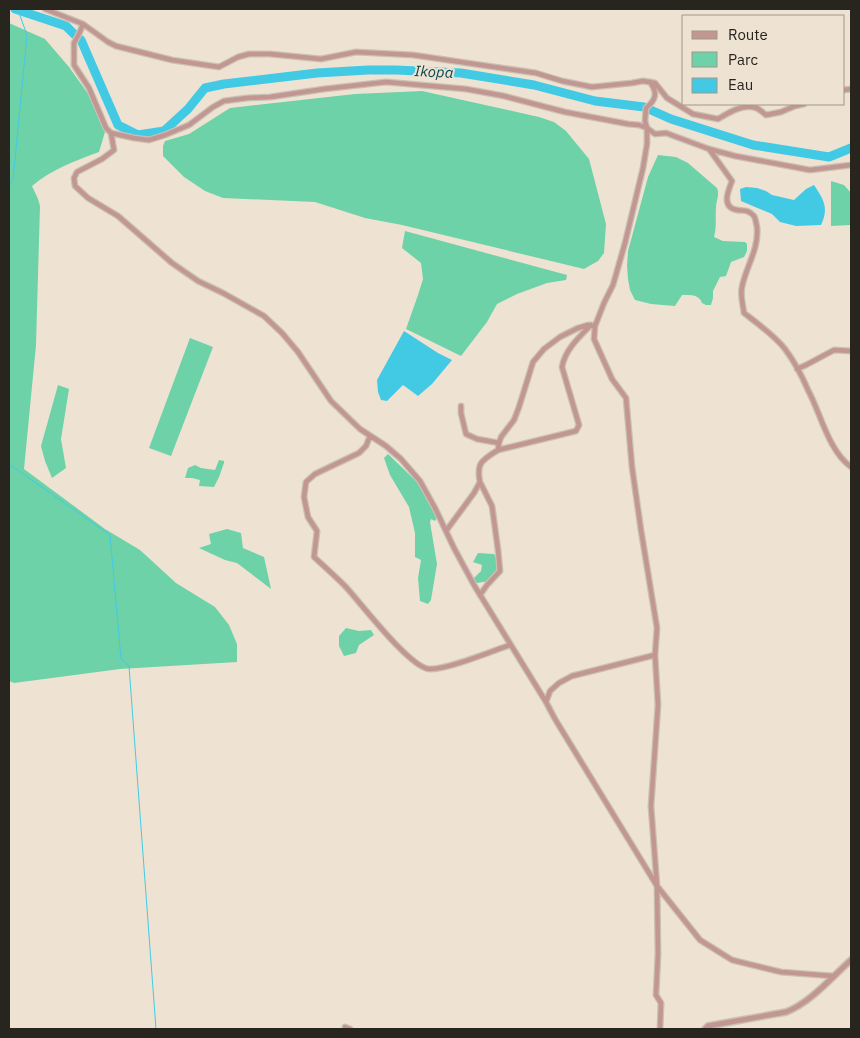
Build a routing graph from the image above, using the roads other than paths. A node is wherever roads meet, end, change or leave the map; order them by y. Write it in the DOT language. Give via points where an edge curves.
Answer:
graph roads {
  1 [pos="45,9"];
  2 [pos="83,24"];
  3 [pos="650,82"];
  4 [pos="663,93"];
  5 [pos="655,96"];
  6 [pos="800,105"];
  7 [pos="647,128"];
  8 [pos="111,133"];
  9 [pos="709,149"];
  10 [pos="851,166"];
  11 [pos="593,326"];
  12 [pos="851,351"];
  13 [pos="797,369"];
  14 [pos="461,406"];
  15 [pos="370,436"];
  16 [pos="499,443"];
  17 [pos="498,450"];
  18 [pos="851,467"];
  19 [pos="480,482"];
  20 [pos="446,530"];
  21 [pos="480,595"];
  22 [pos="510,644"];
  23 [pos="655,655"];
  24 [pos="546,702"];
  25 [pos="657,886"];
  26 [pos="851,960"];
  27 [pos="833,976"];
  28 [pos="660,1029"];
  29 [pos="705,1029"];
  1 -- 2 [label="street"];
  2 -- 3 [label="street" via="116,46 172,60 219,67 249,54 321,59 356,52 413,55 536,73 592,87"];
  2 -- 8 [label="street" via="74,43 74,65"];
  3 -- 4 [label="street"];
  3 -- 5 [label="street"];
  4 -- 5 [label="street"];
  4 -- 6 [label="street" via="693,114 718,118 742,108 755,107 766,115"];
  5 -- 7 [label="street" via="646,108"];
  7 -- 8 [label="street" via="466,89 386,82 224,101 189,125 149,140"];
  7 -- 9 [label="street" via="655,134 666,133"];
  7 -- 11 [label="street" via="643,168 625,243 613,285"];
  8 -- 15 [label="street" via="114,150 77,172 75,186 118,216 198,281 264,316 298,352 331,401"];
  9 -- 10 [label="street" via="810,170"];
  9 -- 13 [label="street" via="732,181 726,199 730,207 744,210 756,220 758,238 742,287 744,313 784,348"];
  11 -- 16 [label="street" via="578,328 560,337 533,362 514,420"];
  11 -- 17 [label="street" via="578,337 563,359 562,367 579,425 576,431"];
  11 -- 23 [label="street" via="594,339 612,379 626,398 632,467 657,628"];
  12 -- 13 [label="street" via="834,350"];
  13 -- 18 [label="street" via="834,447"];
  14 -- 16 [label="street" via="466,434"];
  15 -- 20 [label="street" via="401,459 420,481"];
  15 -- 22 [label="street" via="359,453 315,474 306,482 304,497 308,517 317,530 314,557 416,663 428,669 456,664"];
  16 -- 17 [label="street"];
  17 -- 19 [label="street" via="479,466"];
  19 -- 20 [label="street"];
  19 -- 21 [label="street" via="492,506 500,571"];
  20 -- 21 [label="street"];
  21 -- 22 [label="street"];
  22 -- 24 [label="street"];
  23 -- 24 [label="street" via="572,676 550,691"];
  23 -- 25 [label="street" via="658,705 651,806"];
  24 -- 25 [label="street"];
  25 -- 27 [label="street" via="700,940 732,960 781,972"];
  25 -- 28 [label="street" via="656,995 661,1004"];
  26 -- 27 [label="street"];
  27 -- 29 [label="street" via="796,1008"];
}
